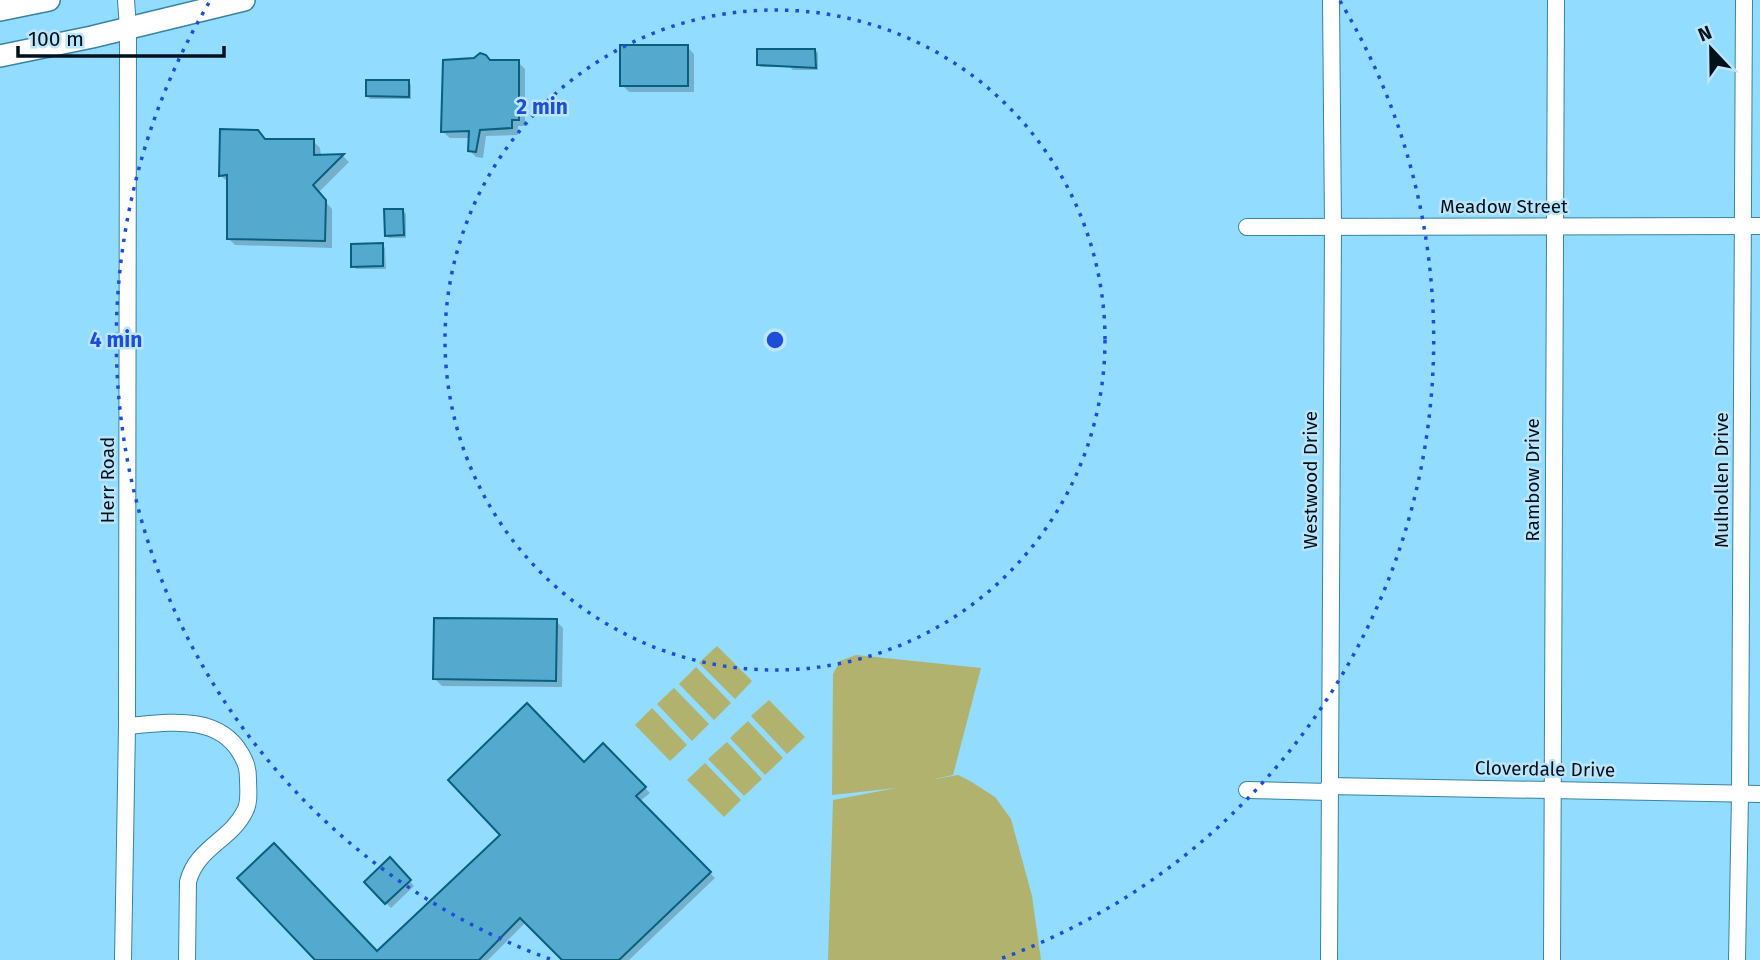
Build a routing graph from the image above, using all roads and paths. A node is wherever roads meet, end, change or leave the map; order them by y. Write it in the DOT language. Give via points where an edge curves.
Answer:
graph roads {
  1 [pos="49,0"];
  2 [pos="126,0"];
  3 [pos="244,0"];
  4 [pos="1331,0"];
  5 [pos="1556,0"];
  6 [pos="1744,0"];
  7 [pos="0,10"];
  8 [pos="128,28"];
  9 [pos="0,56"];
  10 [pos="1554,226"];
  11 [pos="1743,226"];
  12 [pos="1760,226"];
  13 [pos="1333,227"];
  14 [pos="1247,228"];
  15 [pos="127,726"];
  16 [pos="1329,789"];
  17 [pos="1247,790"];
  18 [pos="1552,790"];
  19 [pos="1760,794"];
  20 [pos="1740,795"];
  21 [pos="123,960"];
  22 [pos="187,960"];
  23 [pos="1329,960"];
  24 [pos="1552,960"];
  25 [pos="1737,960"];
  1 -- 7 [label="main road"];
  2 -- 8 [label="street, Herr Road"];
  3 -- 8 [label="main road"];
  4 -- 13 [label="street, Westwood Drive"];
  5 -- 10 [label="street, Rambow Drive"];
  6 -- 11 [label="street, Mulhollen Drive"];
  8 -- 9 [label="main road"];
  8 -- 15 [label="street, Herr Road"];
  10 -- 11 [label="street, Meadow Street"];
  10 -- 13 [label="street, Meadow Street"];
  10 -- 18 [label="street, Rambow Drive"];
  11 -- 12 [label="street, Meadow Street"];
  11 -- 20 [label="street, Mulhollen Drive"];
  13 -- 14 [label="street, Meadow Street"];
  13 -- 16 [label="street, Westwood Drive"];
  15 -- 21 [label="street, Herr Road"];
  15 -- 22 [label="street" via="213,727 237,747 248,767 246,810 191,871"];
  16 -- 17 [label="street, Cloverdale Drive"];
  16 -- 18 [label="street, Cloverdale Drive"];
  16 -- 23 [label="street, Westwood Drive"];
  18 -- 20 [label="street, Cloverdale Drive"];
  18 -- 24 [label="street, Rambow Drive"];
  19 -- 20 [label="street, Cloverdale Drive"];
  20 -- 25 [label="street, Mulhollen Drive"];
}
